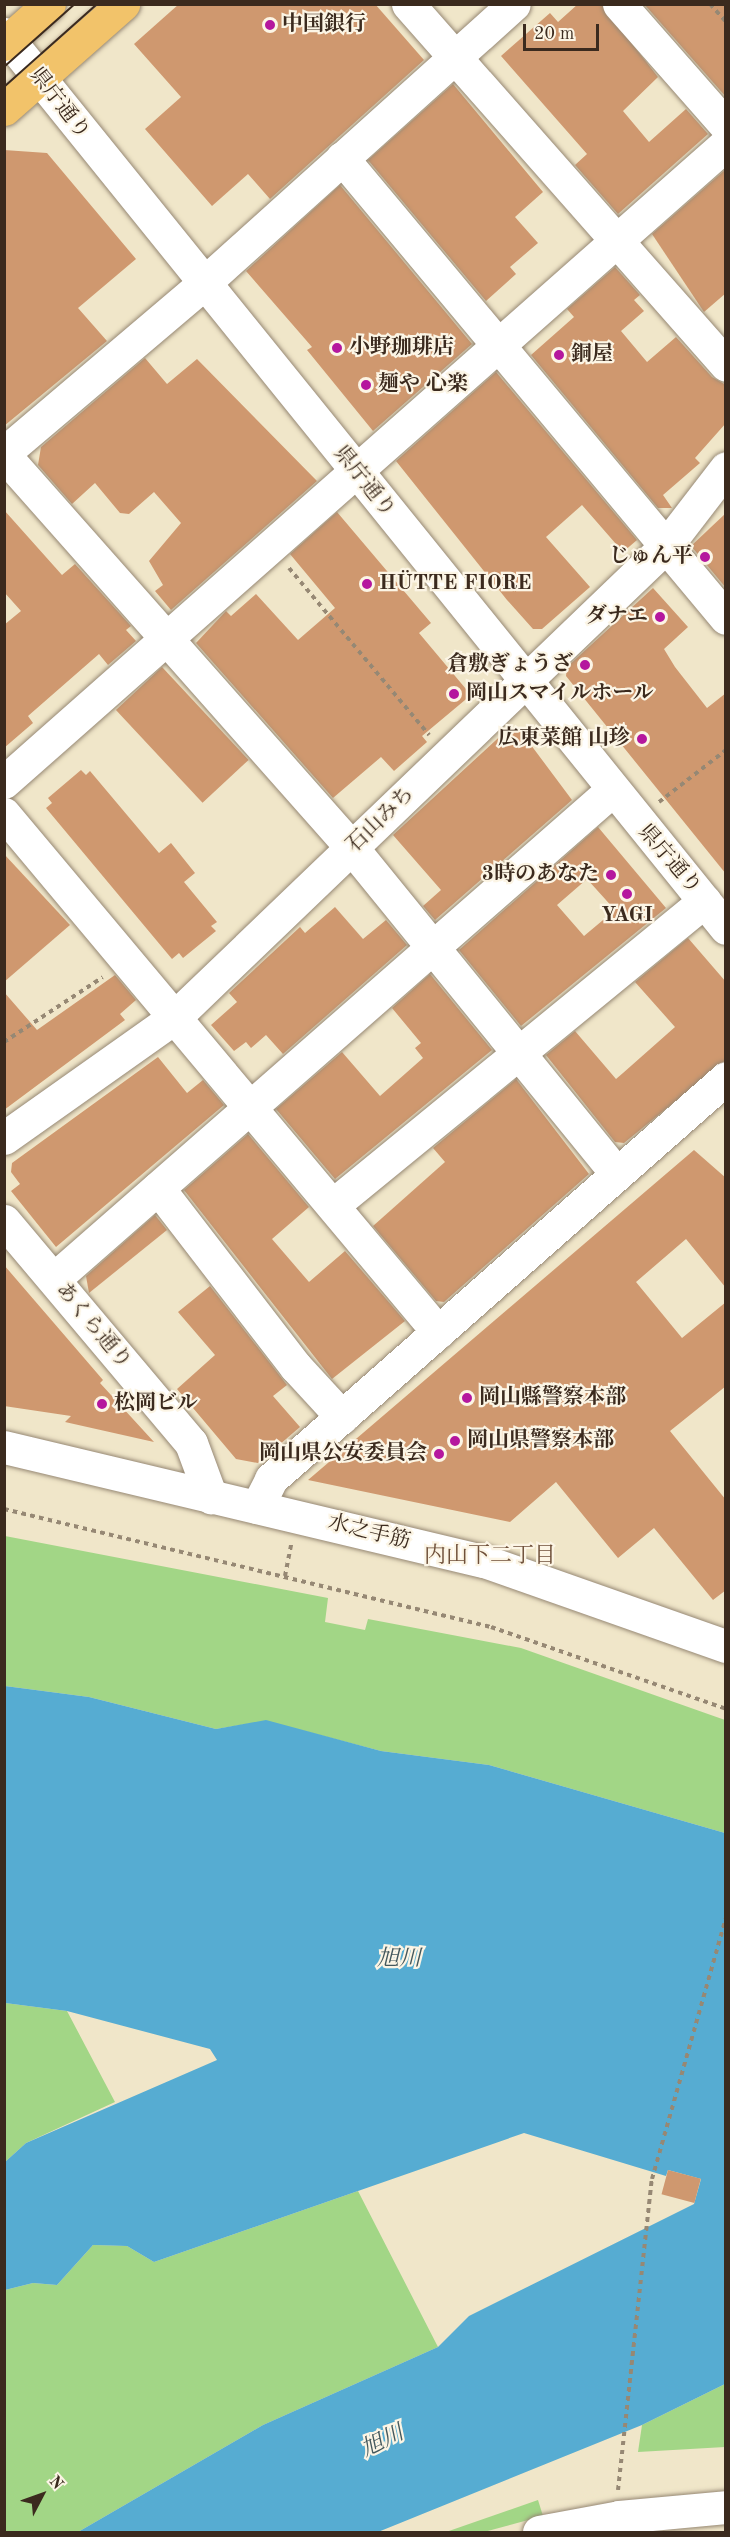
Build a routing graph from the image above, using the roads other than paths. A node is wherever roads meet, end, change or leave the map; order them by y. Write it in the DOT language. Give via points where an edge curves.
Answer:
graph roads {
  1 [pos="49,4"];
  2 [pos="123,4"];
  3 [pos="408,4"];
  4 [pos="514,4"];
  5 [pos="619,4"];
  6 [pos="6,39"];
  7 [pos="455,56"];
  8 [pos="38,79"];
  9 [pos="4,109"];
  10 [pos="726,126"];
  11 [pos="726,144"];
  12 [pos="342,158"];
  13 [pos="616,242"];
  14 [pos="203,284"];
  15 [pos="500,345"];
  16 [pos="726,365"];
  17 [pos="4,454"];
  18 [pos="726,468"];
  19 [pos="357,473"];
  20 [pos="666,546"];
  21 [pos="726,618"];
  22 [pos="164,639"];
  23 [pos="524,681"];
  24 [pos="4,782"];
  25 [pos="611,791"];
  26 [pos="4,814"];
  27 [pos="352,848"];
  28 [pos="704,901"];
  29 [pos="726,928"];
  30 [pos="433,948"];
  31 [pos="175,1017"];
  32 [pos="519,1053"];
  33 [pos="726,1078"];
  34 [pos="252,1106"];
  35 [pos="4,1138"];
  36 [pos="617,1174"];
  37 [pos="158,1188"];
  38 [pos="333,1205"];
  39 [pos="4,1221"];
  40 [pos="54,1279"];
  41 [pos="438,1332"];
  42 [pos="342,1416"];
  43 [pos="4,1447"];
  44 [pos="211,1497"];
  45 [pos="257,1506"];
  46 [pos="726,1646"];
  47 [pos="726,2507"];
  48 [pos="574,2529"];
  49 [pos="539,2532"];
  1 -- 6 [label="main road"];
  2 -- 8 [label="main road"];
  3 -- 7 [label="street"];
  4 -- 7 [label="street"];
  5 -- 10 [label="street"];
  6 -- 8 [label="street, 県庁通り"];
  7 -- 12 [label="street"];
  7 -- 13 [label="street"];
  8 -- 9 [label="main road"];
  8 -- 14 [label="street, 県庁通り"];
  11 -- 13 [label="street"];
  12 -- 14 [label="street"];
  12 -- 15 [label="street"];
  13 -- 15 [label="street"];
  13 -- 16 [label="street"];
  14 -- 17 [label="street"];
  14 -- 19 [label="street, 県庁通り"];
  15 -- 19 [label="street"];
  15 -- 20 [label="street"];
  17 -- 22 [label="street"];
  18 -- 20 [label="street, 石山みち"];
  19 -- 22 [label="street"];
  19 -- 23 [label="street, 県庁通り"];
  20 -- 21 [label="street"];
  20 -- 23 [label="street, 石山みち"];
  22 -- 24 [label="street"];
  22 -- 27 [label="street"];
  23 -- 25 [label="street, 県庁通り"];
  23 -- 27 [label="street, 石山みち"];
  25 -- 28 [label="street, 県庁通り"];
  25 -- 30 [label="street"];
  26 -- 31 [label="street"];
  27 -- 30 [label="street"];
  27 -- 31 [label="street, 石山みち"];
  28 -- 29 [label="street, 県庁通り"];
  28 -- 32 [label="street"];
  30 -- 32 [label="street"];
  30 -- 34 [label="street"];
  31 -- 34 [label="street"];
  31 -- 35 [label="street, 石山みち"];
  32 -- 36 [label="street"];
  32 -- 38 [label="street"];
  33 -- 36 [label="street"];
  34 -- 37 [label="street"];
  34 -- 38 [label="street"];
  36 -- 41 [label="street"];
  37 -- 40 [label="street"];
  37 -- 42 [label="street" via="296,1367"];
  38 -- 41 [label="street"];
  39 -- 40 [label="street, あくら通り"];
  40 -- 44 [label="street, あくら通り" via="191,1443"];
  41 -- 42 [label="street"];
  42 -- 45 [label="street" via="271,1479"];
  43 -- 44 [label="street, 水之手筋"];
  44 -- 45 [label="street, 水之手筋"];
  45 -- 46 [label="street, 水之手筋" via="484,1561"];
  47 -- 48 [label="street" via="618,2507"];
  48 -- 49 [label="street"];
}
